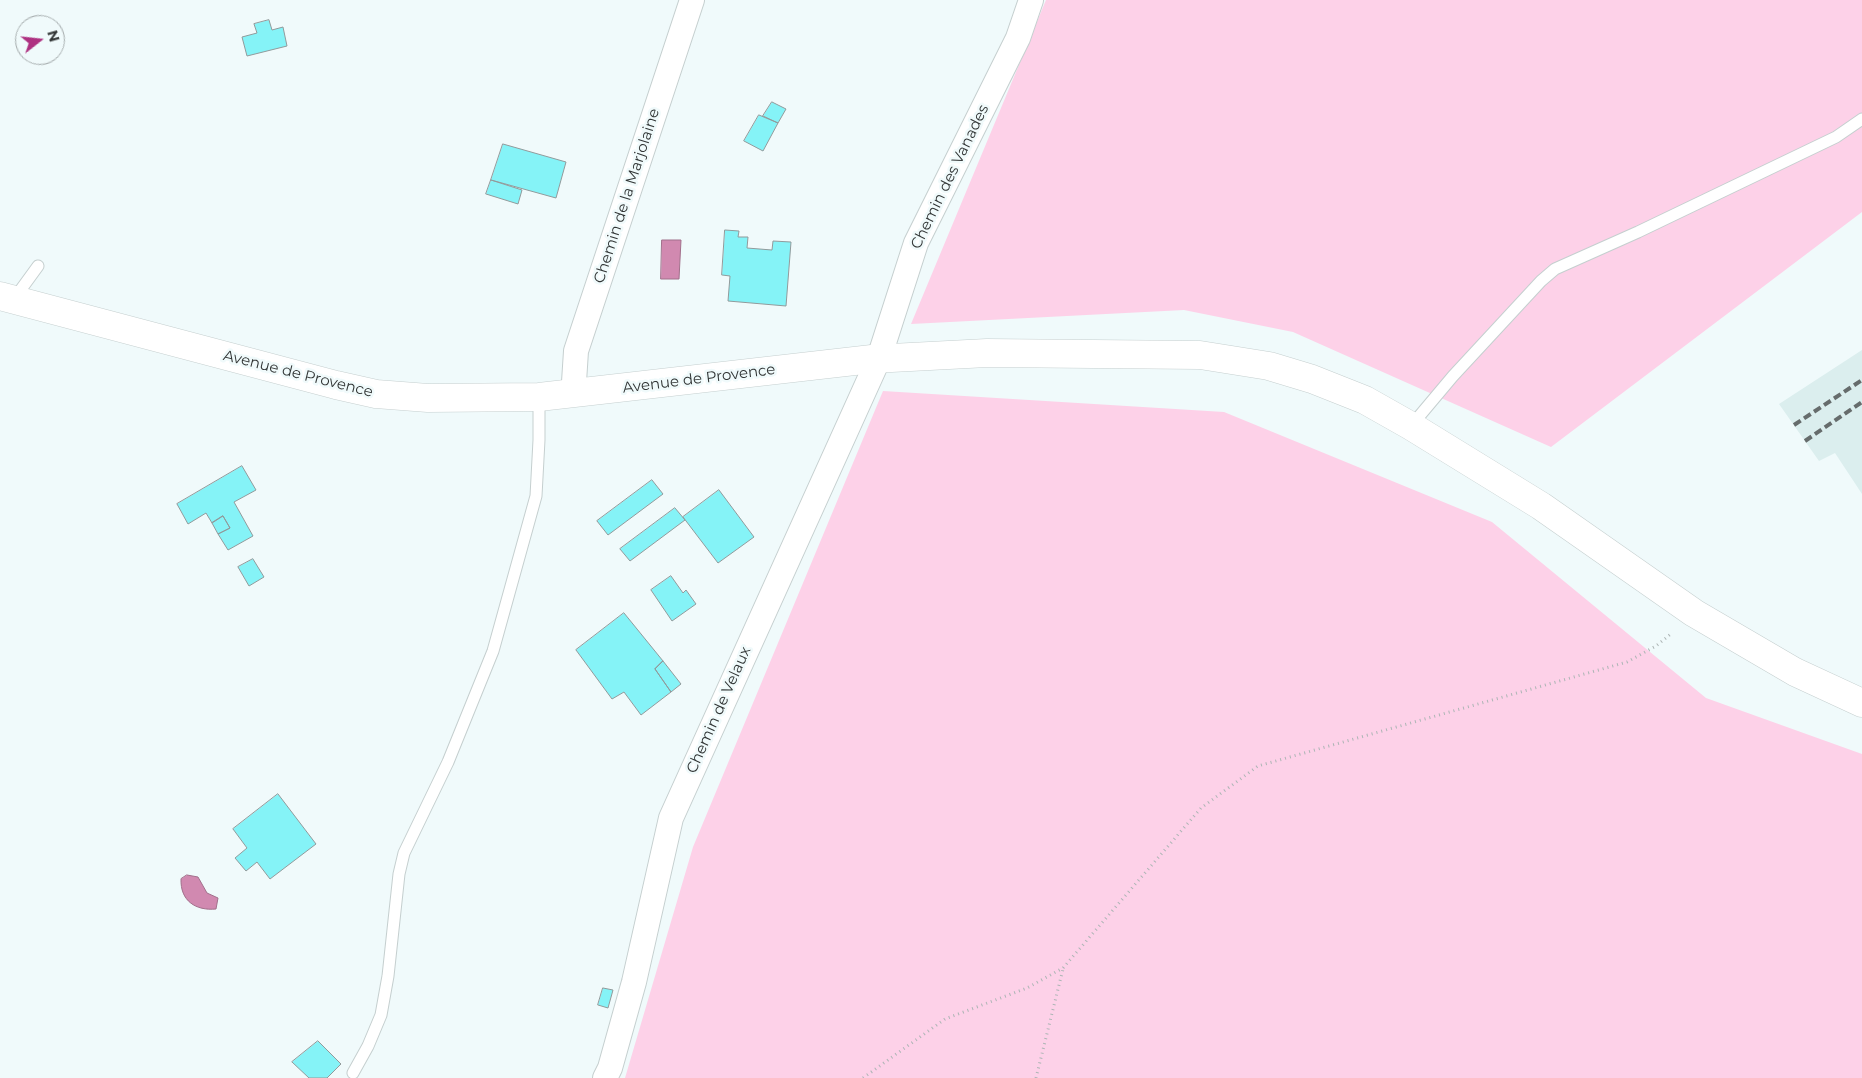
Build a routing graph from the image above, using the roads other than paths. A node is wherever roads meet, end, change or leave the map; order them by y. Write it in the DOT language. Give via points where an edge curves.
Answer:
graph roads {
  1 [pos="692,0"];
  2 [pos="1031,0"];
  3 [pos="1862,119"];
  4 [pos="38,266"];
  5 [pos="7,298"];
  6 [pos="875,358"];
  7 [pos="576,394"];
  8 [pos="539,397"];
  9 [pos="1411,426"];
  10 [pos="1862,703"];
  11 [pos="353,1073"];
  12 [pos="605,1078"];
  1 -- 7 [label="street, Chemin de la Marjolaine" via="576,351"];
  2 -- 6 [label="street, Chemin des Vanades" via="1018,38 916,243"];
  3 -- 9 [label="lane" via="1836,137 1555,269 1540,281"];
  4 -- 5 [label="lane"];
  5 -- 8 [label="street, Avenue de Provence" via="376,394 428,398"];
  6 -- 7 [label="street, Avenue de Provence"];
  6 -- 9 [label="street, Avenue de Provence" via="987,352 1200,355 1269,366 1312,379 1365,400"];
  6 -- 12 [label="street, Chemin de Velaux" via="671,818 634,982"];
  7 -- 8 [label="street, Avenue de Provence"];
  8 -- 11 [label="lane" via="536,496 493,651 448,762 404,853 381,1015"];
  9 -- 10 [label="street, Avenue de Provence" via="1541,506 1694,613 1795,672"];
}
